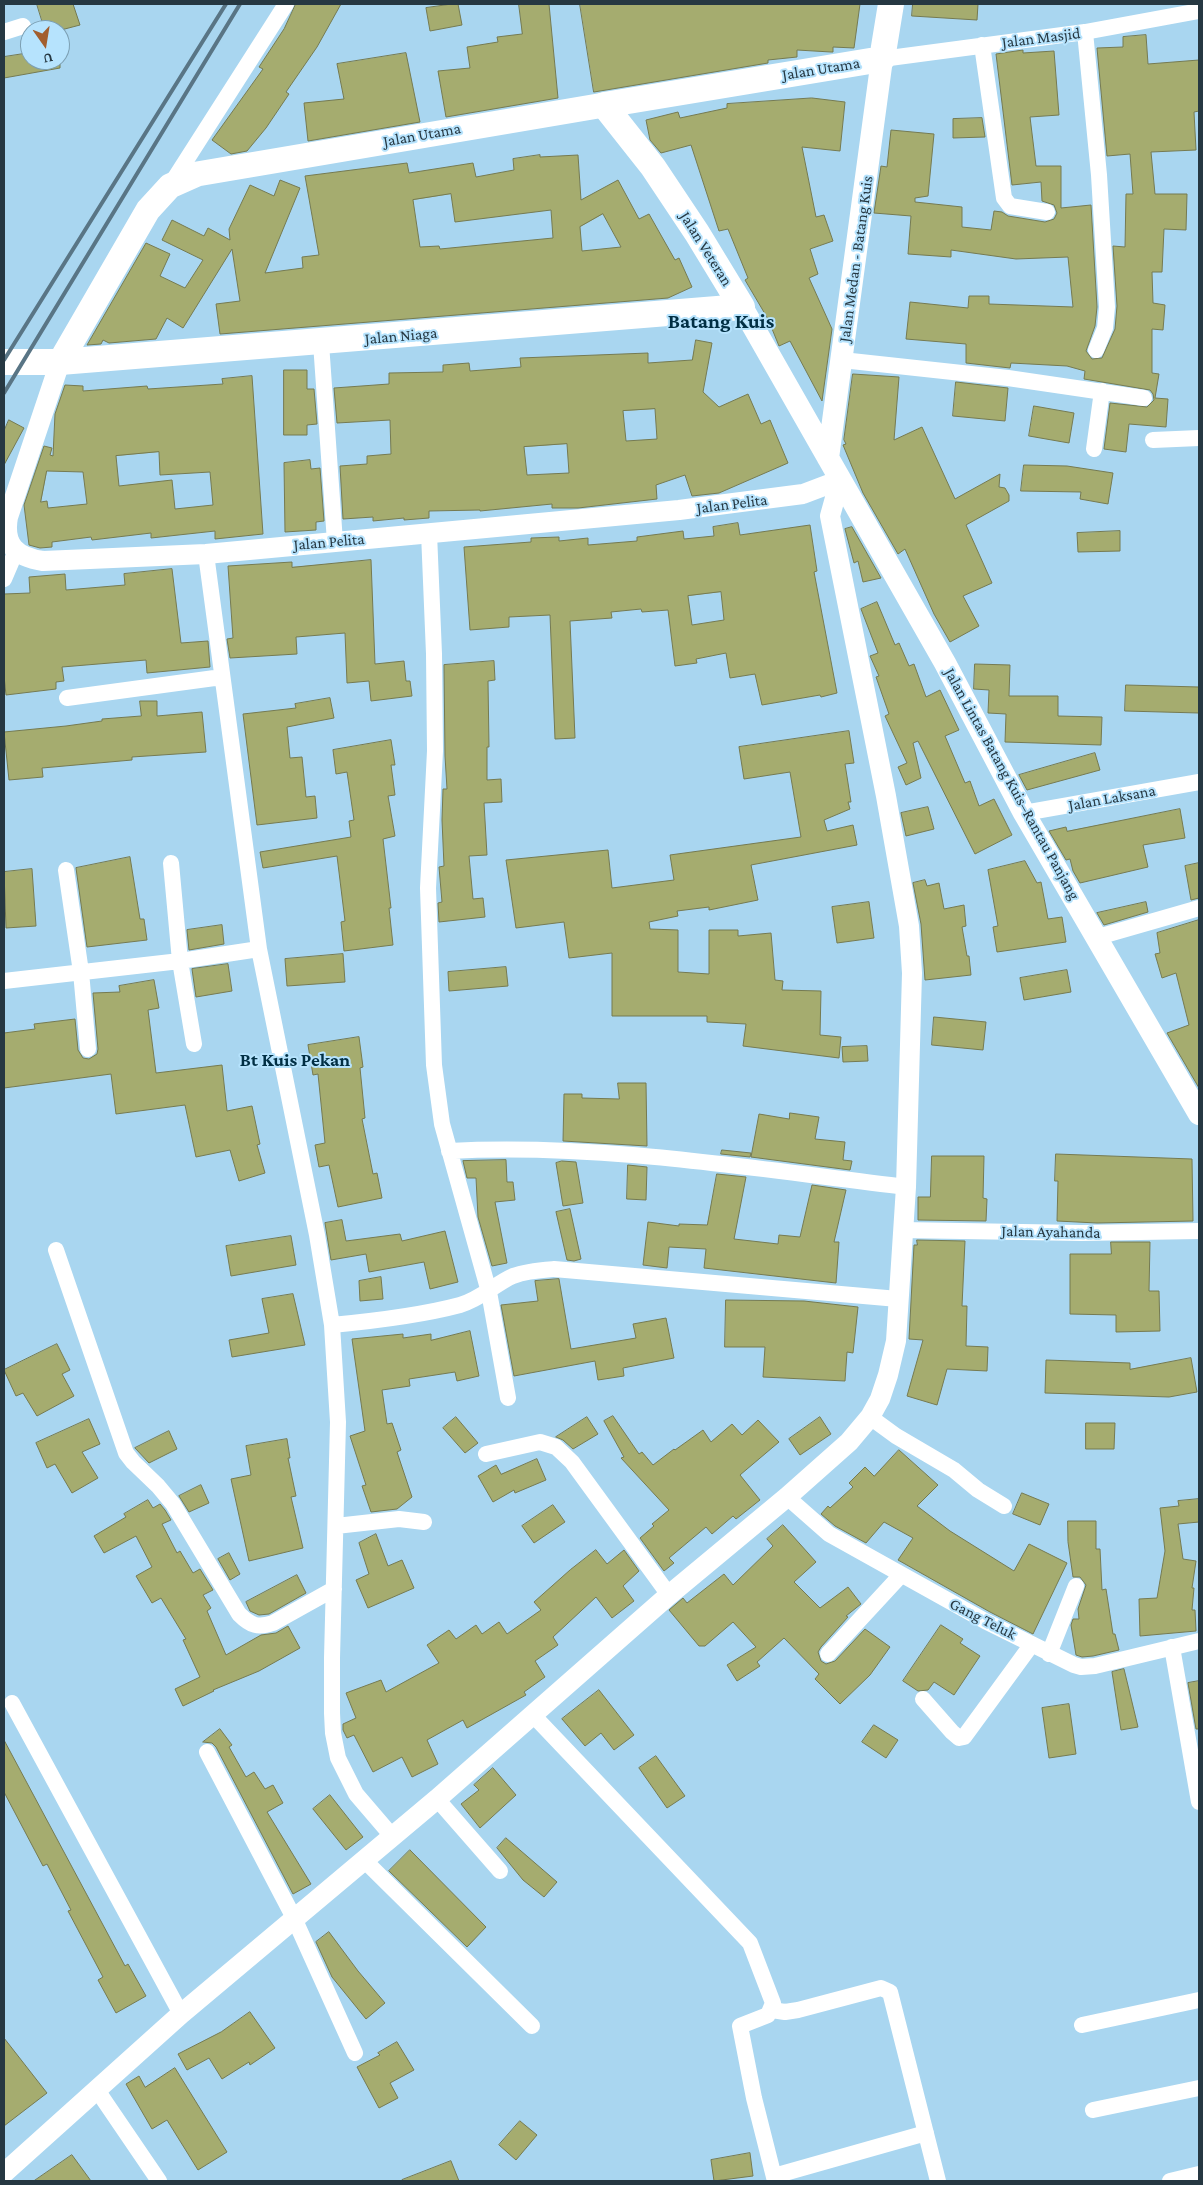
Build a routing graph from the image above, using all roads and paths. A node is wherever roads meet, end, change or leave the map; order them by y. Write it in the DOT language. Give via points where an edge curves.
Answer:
graph roads {
  1 [pos="286,4"];
  2 [pos="891,4"];
  3 [pos="1199,11"];
  4 [pos="20,27"];
  5 [pos="4,32"];
  6 [pos="1085,32"];
  7 [pos="982,45"];
  8 [pos="882,59"];
  9 [pos="604,105"];
  10 [pos="170,186"];
  11 [pos="1047,212"];
  12 [pos="742,307"];
  13 [pos="321,343"];
  14 [pos="1096,350"];
  15 [pos="842,360"];
  16 [pos="4,362"];
  17 [pos="60,362"];
  18 [pos="1102,391"];
  19 [pos="1144,398"];
  20 [pos="1199,438"];
  21 [pos="1153,440"];
  22 [pos="1094,449"];
  23 [pos="828,458"];
  24 [pos="840,480"];
  25 [pos="429,533"];
  26 [pos="335,542"];
  27 [pos="16,551"];
  28 [pos="206,554"];
  29 [pos="4,579"];
  30 [pos="222,677"];
  31 [pos="67,698"];
  32 [pos="1199,782"];
  33 [pos="1024,813"];
  34 [pos="171,863"];
  35 [pos="66,870"];
  36 [pos="1199,908"];
  37 [pos="1098,937"];
  38 [pos="259,949"];
  39 [pos="180,961"];
  40 [pos="81,972"];
  41 [pos="4,981"];
  42 [pos="194,1044"];
  43 [pos="88,1049"];
  44 [pos="1199,1114"];
  45 [pos="449,1151"];
  46 [pos="906,1187"];
  47 [pos="902,1230"];
  48 [pos="1199,1231"];
  49 [pos="56,1250"];
  50 [pos="489,1292"];
  51 [pos="898,1298"];
  52 [pos="332,1325"];
  53 [pos="508,1398"];
  54 [pos="870,1417"];
  55 [pos="486,1454"];
  56 [pos="787,1497"];
  57 [pos="1004,1506"];
  58 [pos="424,1522"];
  59 [pos="336,1526"];
  60 [pos="901,1575"];
  61 [pos="1076,1586"];
  62 [pos="334,1589"];
  63 [pos="669,1595"];
  64 [pos="1199,1641"];
  65 [pos="1032,1644"];
  66 [pos="1172,1647"];
  67 [pos="828,1654"];
  68 [pos="1049,1654"];
  69 [pos="923,1699"];
  70 [pos="12,1703"];
  71 [pos="533,1715"];
  72 [pos="207,1752"];
  73 [pos="437,1799"];
  74 [pos="1199,1802"];
  75 [pos="392,1836"];
  76 [pos="364,1860"];
  77 [pos="500,1872"];
  78 [pos="294,1918"];
  79 [pos="1199,2000"];
  80 [pos="772,2010"];
  81 [pos="180,2014"];
  82 [pos="1082,2025"];
  83 [pos="532,2026"];
  84 [pos="355,2053"];
  85 [pos="1199,2088"];
  86 [pos="96,2090"];
  87 [pos="1093,2110"];
  88 [pos="926,2133"];
  89 [pos="4,2173"];
  90 [pos="1199,2174"];
  91 [pos="775,2178"];
  92 [pos="159,2181"];
  93 [pos="938,2181"];
  94 [pos="1170,2181"];
  1 -- 10 [label="street"];
  2 -- 8 [label="highway"];
  3 -- 6 [label="street, Jalan Masjid"];
  4 -- 5 [label="street"];
  6 -- 7 [label="street, Jalan Masjid"];
  6 -- 14 [label="street" via="1107,306 1105,328"];
  7 -- 8 [label="street, Jalan Masjid"];
  7 -- 11 [label="street" via="1004,198 1010,206"];
  8 -- 9 [label="highway, Jalan Utama"];
  8 -- 15 [label="main road, Jalan Medan - Batang Kuis"];
  9 -- 10 [label="main road, Jalan Utama" via="197,174"];
  9 -- 12 [label="highway, Jalan Veteran" via="652,167"];
  10 -- 17 [label="main road, Jalan Utama" via="148,210"];
  12 -- 13 [label="highway, Jalan Niaga"];
  12 -- 23 [label="main road, Jalan Veteran"];
  13 -- 17 [label="highway, Jalan Niaga"];
  13 -- 26 [label="street"];
  15 -- 18 [label="street"];
  15 -- 23 [label="main road, Jalan Medan - Batang Kuis"];
  16 -- 17 [label="highway, Jalan Niaga"];
  17 -- 27 [label="street" via="8,517 7,536"];
  18 -- 19 [label="street"];
  18 -- 22 [label="street"];
  20 -- 21 [label="street"];
  23 -- 24 [label="main road, Jalan Veteran"];
  24 -- 25 [label="street, Jalan Pelita" via="814,492 789,497"];
  24 -- 33 [label="main road, Jalan Lintas Batang Kuis–Rantau Panjang" via="944,662"];
  24 -- 46 [label="street" via="830,516 909,926 912,972"];
  25 -- 26 [label="street, Jalan Pelita"];
  25 -- 45 [label="street" via="435,751 428,888 434,1065 437,1100"];
  26 -- 28 [label="street, Jalan Pelita"];
  27 -- 28 [label="street, Jalan Pelita" via="27,558 43,561"];
  27 -- 29 [label="street"];
  28 -- 30 [label="street"];
  30 -- 31 [label="street"];
  30 -- 38 [label="street"];
  32 -- 33 [label="street, Jalan Laksana"];
  33 -- 37 [label="main road, Jalan Lintas Batang Kuis–Rantau Panjang"];
  34 -- 39 [label="street"];
  35 -- 40 [label="street"];
  36 -- 37 [label="street"];
  37 -- 44 [label="main road, Jalan Lintas Batang Kuis–Rantau Panjang"];
  38 -- 39 [label="street"];
  38 -- 52 [label="street" via="317,1234"];
  39 -- 40 [label="street"];
  39 -- 42 [label="street"];
  40 -- 41 [label="street"];
  40 -- 43 [label="street"];
  45 -- 46 [label="street" via="523,1150 669,1158"];
  45 -- 50 [label="street"];
  46 -- 47 [label="street"];
  47 -- 48 [label="street, Jalan Ayahanda"];
  47 -- 51 [label="street"];
  49 -- 62 [label="street" via="126,1453 173,1504 240,1614 252,1625 264,1626"];
  50 -- 51 [label="street" via="512,1276 554,1269"];
  50 -- 52 [label="street" via="462,1305"];
  50 -- 53 [label="street"];
  51 -- 54 [label="street" via="896,1341 888,1375"];
  52 -- 59 [label="street" via="338,1422"];
  54 -- 56 [label="street" via="850,1442"];
  54 -- 57 [label="street"];
  55 -- 63 [label="street" via="540,1442 556,1447 572,1462"];
  56 -- 60 [label="street, Gang Teluk" via="829,1534"];
  56 -- 63 [label="street"];
  58 -- 59 [label="street" via="393,1519"];
  59 -- 62 [label="street"];
  60 -- 65 [label="street, Gang Teluk"];
  60 -- 67 [label="street"];
  61 -- 68 [label="street"];
  62 -- 75 [label="street" via="332,1713 338,1758 356,1794"];
  63 -- 71 [label="street"];
  64 -- 66 [label="street, Gang Teluk"];
  65 -- 68 [label="street, Gang Teluk"];
  65 -- 69 [label="street" via="964,1737 959,1738 952,1732"];
  66 -- 68 [label="street, Gang Teluk" via="1089,1667 1074,1665"];
  66 -- 74 [label="street"];
  70 -- 81 [label="street"];
  71 -- 73 [label="street"];
  71 -- 80 [label="street" via="750,1943 774,2002"];
  72 -- 78 [label="street"];
  73 -- 75 [label="street"];
  73 -- 77 [label="street"];
  75 -- 76 [label="street"];
  76 -- 78 [label="street"];
  76 -- 83 [label="street"];
  78 -- 81 [label="street"];
  78 -- 84 [label="street"];
  79 -- 82 [label="street"];
  80 -- 88 [label="street" via="798,2010 881,1988 890,1992"];
  80 -- 91 [label="street" via="768,2015 740,2026 754,2098"];
  81 -- 86 [label="street"];
  85 -- 87 [label="street"];
  86 -- 89 [label="street"];
  86 -- 92 [label="street"];
  88 -- 91 [label="street"];
  88 -- 93 [label="street"];
  90 -- 94 [label="street"];
}
